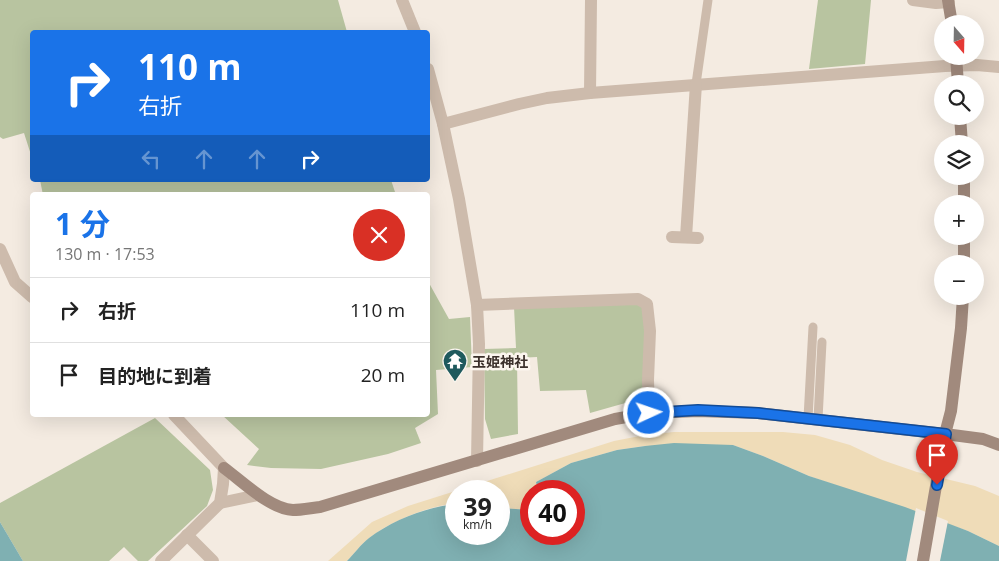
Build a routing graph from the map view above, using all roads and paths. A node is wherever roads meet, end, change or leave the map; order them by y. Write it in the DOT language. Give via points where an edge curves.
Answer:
graph roads {
  1 [pos="402,0"];
  2 [pos="591,0"];
  3 [pos="708,0"];
  4 [pos="913,0"];
  5 [pos="948,1"];
  6 [pos="950,15"];
  7 [pos="415,30"];
  8 [pos="934,63"];
  9 [pos="977,65"];
  10 [pos="999,67"];
  11 [pos="430,76"];
  12 [pos="696,84"];
  13 [pos="590,93"];
  14 [pos="443,124"];
  15 [pos="672,237"];
  16 [pos="0,249"];
  17 [pos="30,295"];
  18 [pos="477,305"];
  19 [pos="962,305"];
  20 [pos="813,327"];
  21 [pos="822,342"];
  22 [pos="649,413"];
  23 [pos="176,417"];
  24 [pos="813,419"];
  25 [pos="946,434"];
  26 [pos="999,445"];
  27 [pos="477,461"];
  28 [pos="224,468"];
  29 [pos="258,494"];
  30 [pos="220,503"];
  31 [pos="187,535"];
  32 [pos="161,561"];
  33 [pos="214,561"];
  34 [pos="923,561"];
  1 -- 7 [label="street"];
  2 -- 13 [label="street"];
  3 -- 12 [label="lane"];
  4 -- 5 [label="street"];
  5 -- 6 [label="street"];
  8 -- 12 [label="street"];
  9 -- 10 [label="street"];
  11 -- 14 [label="street"];
  12 -- 13 [label="street"];
  12 -- 15 [label="street" via="692,238"];
  13 -- 14 [label="street" via="518,104"];
  14 -- 18 [label="street"];
  16 -- 17 [label="street" via="15,282"];
  18 -- 22 [label="street" via="638,299 647,304 650,324"];
  18 -- 27 [label="street"];
  19 -- 25 [label="street" via="956,376"];
  20 -- 24 [label="lane"];
  21 -- 24 [label="lane"];
  22 -- 24 [label="street" via="698,410"];
  22 -- 27 [label="street" via="615,419"];
  23 -- 28 [label="street"];
  24 -- 25 [label="street"];
  25 -- 26 [label="street" via="983,439"];
  25 -- 34 [label="street"];
  27 -- 29 [label="street" via="320,507 292,510"];
  28 -- 29 [label="street"];
  28 -- 30 [label="street"];
  29 -- 30 [label="street"];
  30 -- 31 [label="street"];
  31 -- 32 [label="street"];
  31 -- 33 [label="street"];
}
